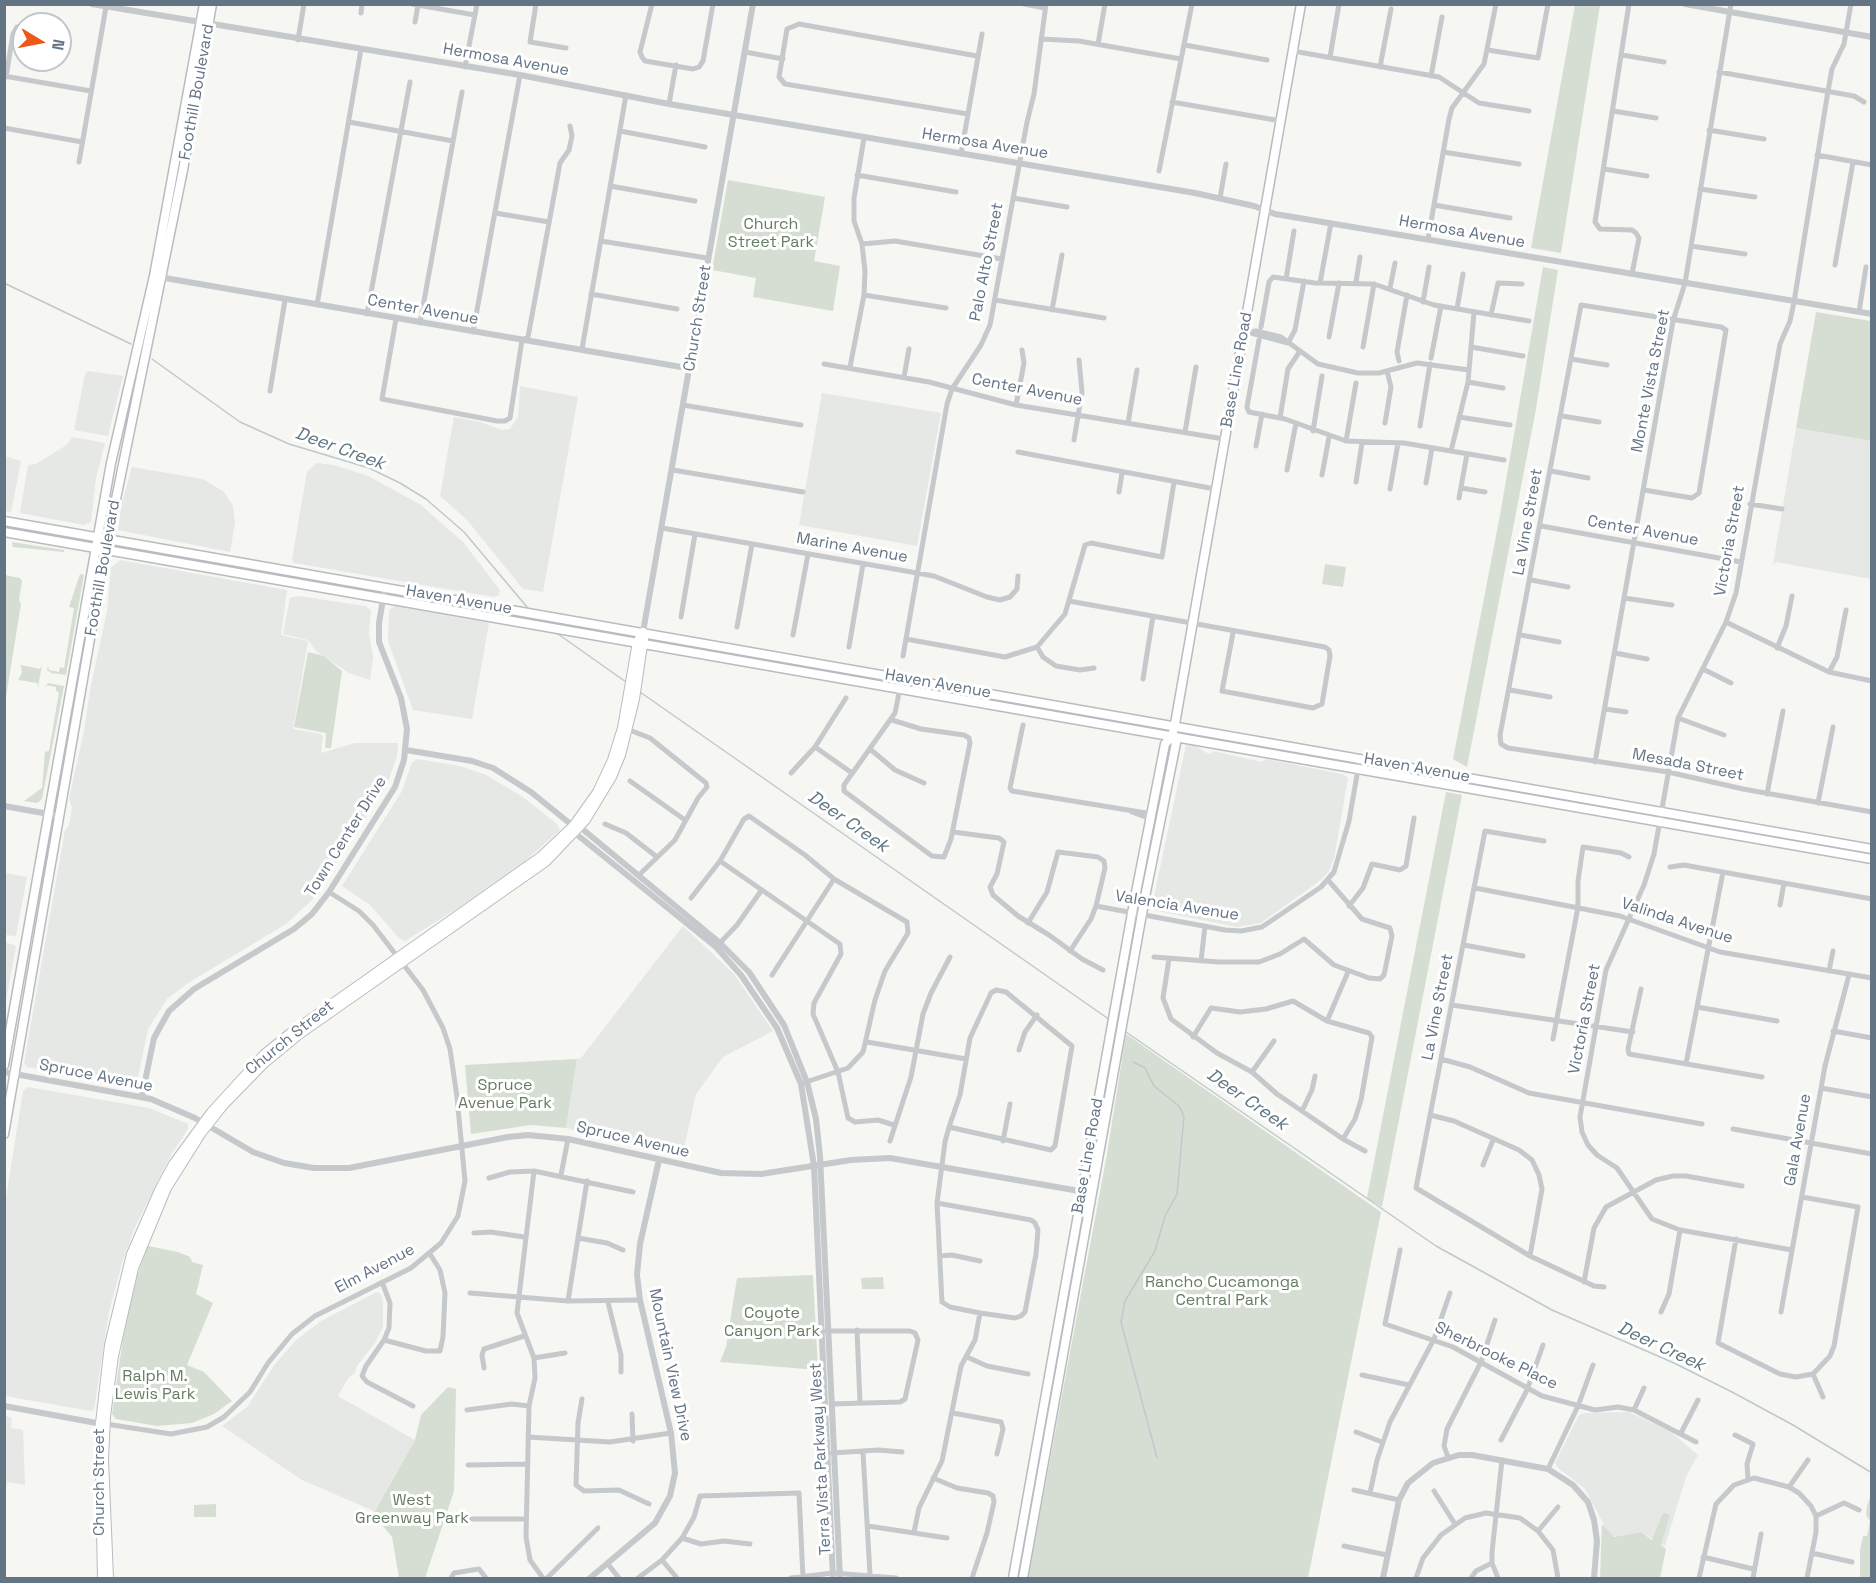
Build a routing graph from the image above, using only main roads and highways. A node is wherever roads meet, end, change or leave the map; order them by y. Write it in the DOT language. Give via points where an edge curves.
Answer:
graph roads {
  1 [pos="204,4"];
  2 [pos="212,4"];
  3 [pos="1301,4"];
  4 [pos="204,24"];
  5 [pos="158,277"];
  6 [pos="4,521"];
  7 [pos="4,532"];
  8 [pos="98,537"];
  9 [pos="108,539"];
  10 [pos="96,548"];
  11 [pos="106,550"];
  12 [pos="643,632"];
  13 [pos="641,643"];
  14 [pos="1174,724"];
  15 [pos="1172,736"];
  16 [pos="1872,849"];
  17 [pos="1872,859"];
  18 [pos="4,1065"];
  19 [pos="4,1134"];
  20 [pos="1087,1192"];
  21 [pos="103,1424"];
  22 [pos="102,1578"];
  23 [pos="109,1578"];
  24 [pos="1013,1578"];
  25 [pos="1023,1578"];
  1 -- 4 [label="main road, Foothill Boulevard"];
  2 -- 4 [label="main road, Foothill Boulevard"];
  3 -- 14 [label="main road, Base Line Road"];
  4 -- 5 [label="main road, Foothill Boulevard"];
  5 -- 8 [label="main road, Foothill Boulevard" via="113,452"];
  5 -- 9 [label="main road, Foothill Boulevard"];
  6 -- 8 [label="main road, Haven Avenue"];
  7 -- 10 [label="main road, Haven Avenue"];
  8 -- 9 [label="main road, Haven Avenue"];
  8 -- 10 [label="main road, Foothill Boulevard"];
  9 -- 11 [label="main road, Foothill Boulevard"];
  9 -- 12 [label="main road, Haven Avenue"];
  10 -- 11 [label="main road, Haven Avenue"];
  10 -- 18 [label="main road, Foothill Boulevard"];
  11 -- 13 [label="main road, Haven Avenue"];
  11 -- 19 [label="main road, Foothill Boulevard"];
  12 -- 13 [label="main road, Church Street"];
  12 -- 14 [label="main road, Haven Avenue"];
  13 -- 15 [label="main road, Haven Avenue"];
  13 -- 21 [label="main road, Church Street" via="612,777 576,829 531,873 400,960 299,1035 264,1064 205,1124 141,1238 120,1320"];
  14 -- 15 [label="main road, Base Line Road"];
  14 -- 16 [label="main road, Haven Avenue"];
  15 -- 17 [label="main road, Haven Avenue"];
  15 -- 20 [label="main road, Base Line Road" via="1165,744 1132,913"];
  15 -- 20 [label="main road, Base Line Road" via="1176,743"];
  20 -- 24 [label="main road, Base Line Road"];
  20 -- 25 [label="main road, Base Line Road"];
  21 -- 22 [label="main road, Church Street"];
  21 -- 23 [label="main road, Church Street"];
}
